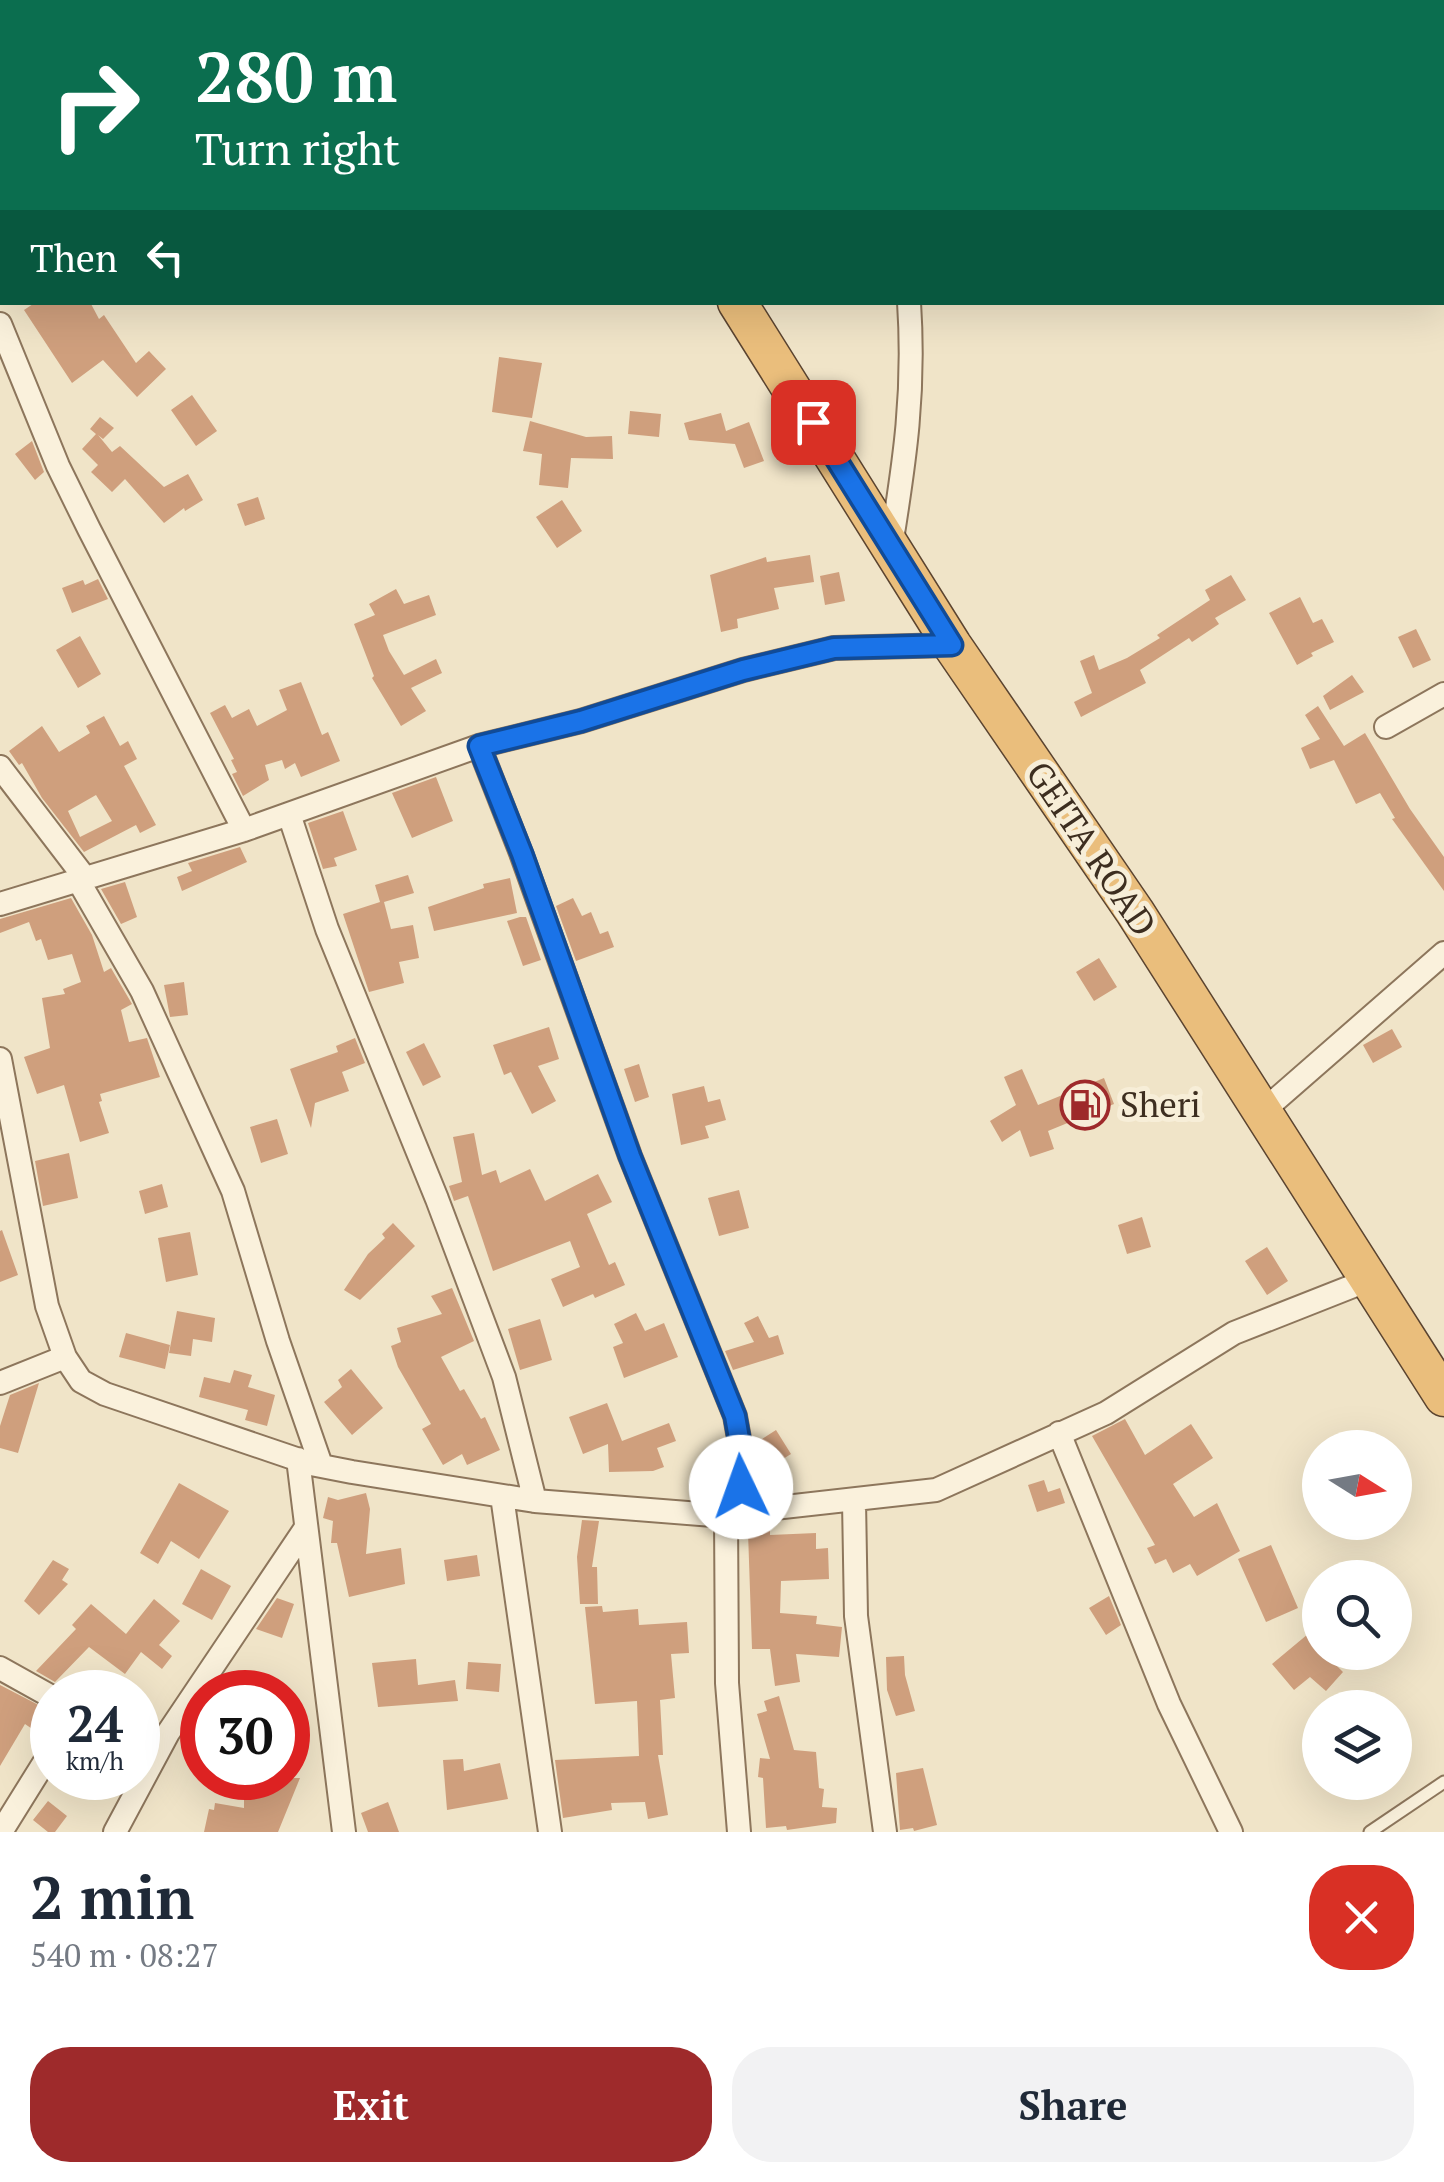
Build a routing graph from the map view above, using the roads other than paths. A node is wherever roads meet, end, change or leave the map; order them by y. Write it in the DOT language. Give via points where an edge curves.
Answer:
graph roads {
  1 [pos="739,305"];
  2 [pos="910,305"];
  3 [pos="0,324"];
  4 [pos="891,546"];
  5 [pos="952,645"];
  6 [pos="1444,694"];
  7 [pos="1386,727"];
  8 [pos="479,746"];
  9 [pos="0,768"];
  10 [pos="289,814"];
  11 [pos="244,830"];
  12 [pos="81,879"];
  13 [pos="0,904"];
  14 [pos="1444,953"];
  15 [pos="0,1059"];
  16 [pos="1263,1111"];
  17 [pos="1371,1280"];
  18 [pos="65,1357"];
  19 [pos="0,1383"];
  20 [pos="1444,1397"];
  21 [pos="1059,1434"];
  22 [pos="310,1462"];
  23 [pos="502,1496"];
  24 [pos="535,1501"];
  25 [pos="854,1501"];
  26 [pos="733,1513"];
  27 [pos="305,1529"];
  28 [pos="0,1668"];
  29 [pos="30,1685"];
  30 [pos="160,1736"];
  31 [pos="1444,1782"];
  32 [pos="30,1785"];
  33 [pos="128,1800"];
  34 [pos="1,1832"];
  35 [pos="115,1832"];
  36 [pos="344,1832"];
  37 [pos="550,1832"];
  38 [pos="739,1832"];
  39 [pos="885,1832"];
  40 [pos="1231,1832"];
  41 [pos="1370,1832"];
  1 -- 4 [label="highway, GEITA ROAD"];
  2 -- 4 [label="street" via="909,437"];
  3 -- 11 [label="street" via="88,529"];
  4 -- 5 [label="highway, GEITA ROAD"];
  5 -- 8 [label="street" via="834,648"];
  5 -- 16 [label="highway, GEITA ROAD"];
  6 -- 7 [label="street"];
  8 -- 10 [label="street"];
  8 -- 26 [label="street" via="630,1156 735,1416 743,1461"];
  9 -- 12 [label="street"];
  10 -- 11 [label="street"];
  10 -- 24 [label="street" via="327,929 504,1377"];
  11 -- 12 [label="street"];
  12 -- 13 [label="street"];
  12 -- 22 [label="street" via="142,991 232,1191"];
  14 -- 16 [label="street"];
  15 -- 18 [label="street" via="47,1306"];
  16 -- 17 [label="highway, GEITA ROAD"];
  17 -- 20 [label="highway, GEITA ROAD"];
  17 -- 21 [label="street" via="1234,1333 1106,1413"];
  18 -- 19 [label="street"];
  18 -- 22 [label="street" via="82,1381 105,1394"];
  21 -- 25 [label="street" via="936,1490"];
  21 -- 40 [label="street" via="1169,1704"];
  22 -- 23 [label="street"];
  22 -- 27 [label="street"];
  23 -- 24 [label="street"];
  23 -- 37 [label="street"];
  24 -- 26 [label="street"];
  25 -- 26 [label="street"];
  25 -- 39 [label="street" via="856,1616"];
  26 -- 38 [label="street" via="727,1683"];
  27 -- 30 [label="street"];
  27 -- 36 [label="street"];
  28 -- 29 [label="street"];
  31 -- 41 [label="lane"];
  32 -- 34 [label="street"];
  33 -- 35 [label="street"];
}
